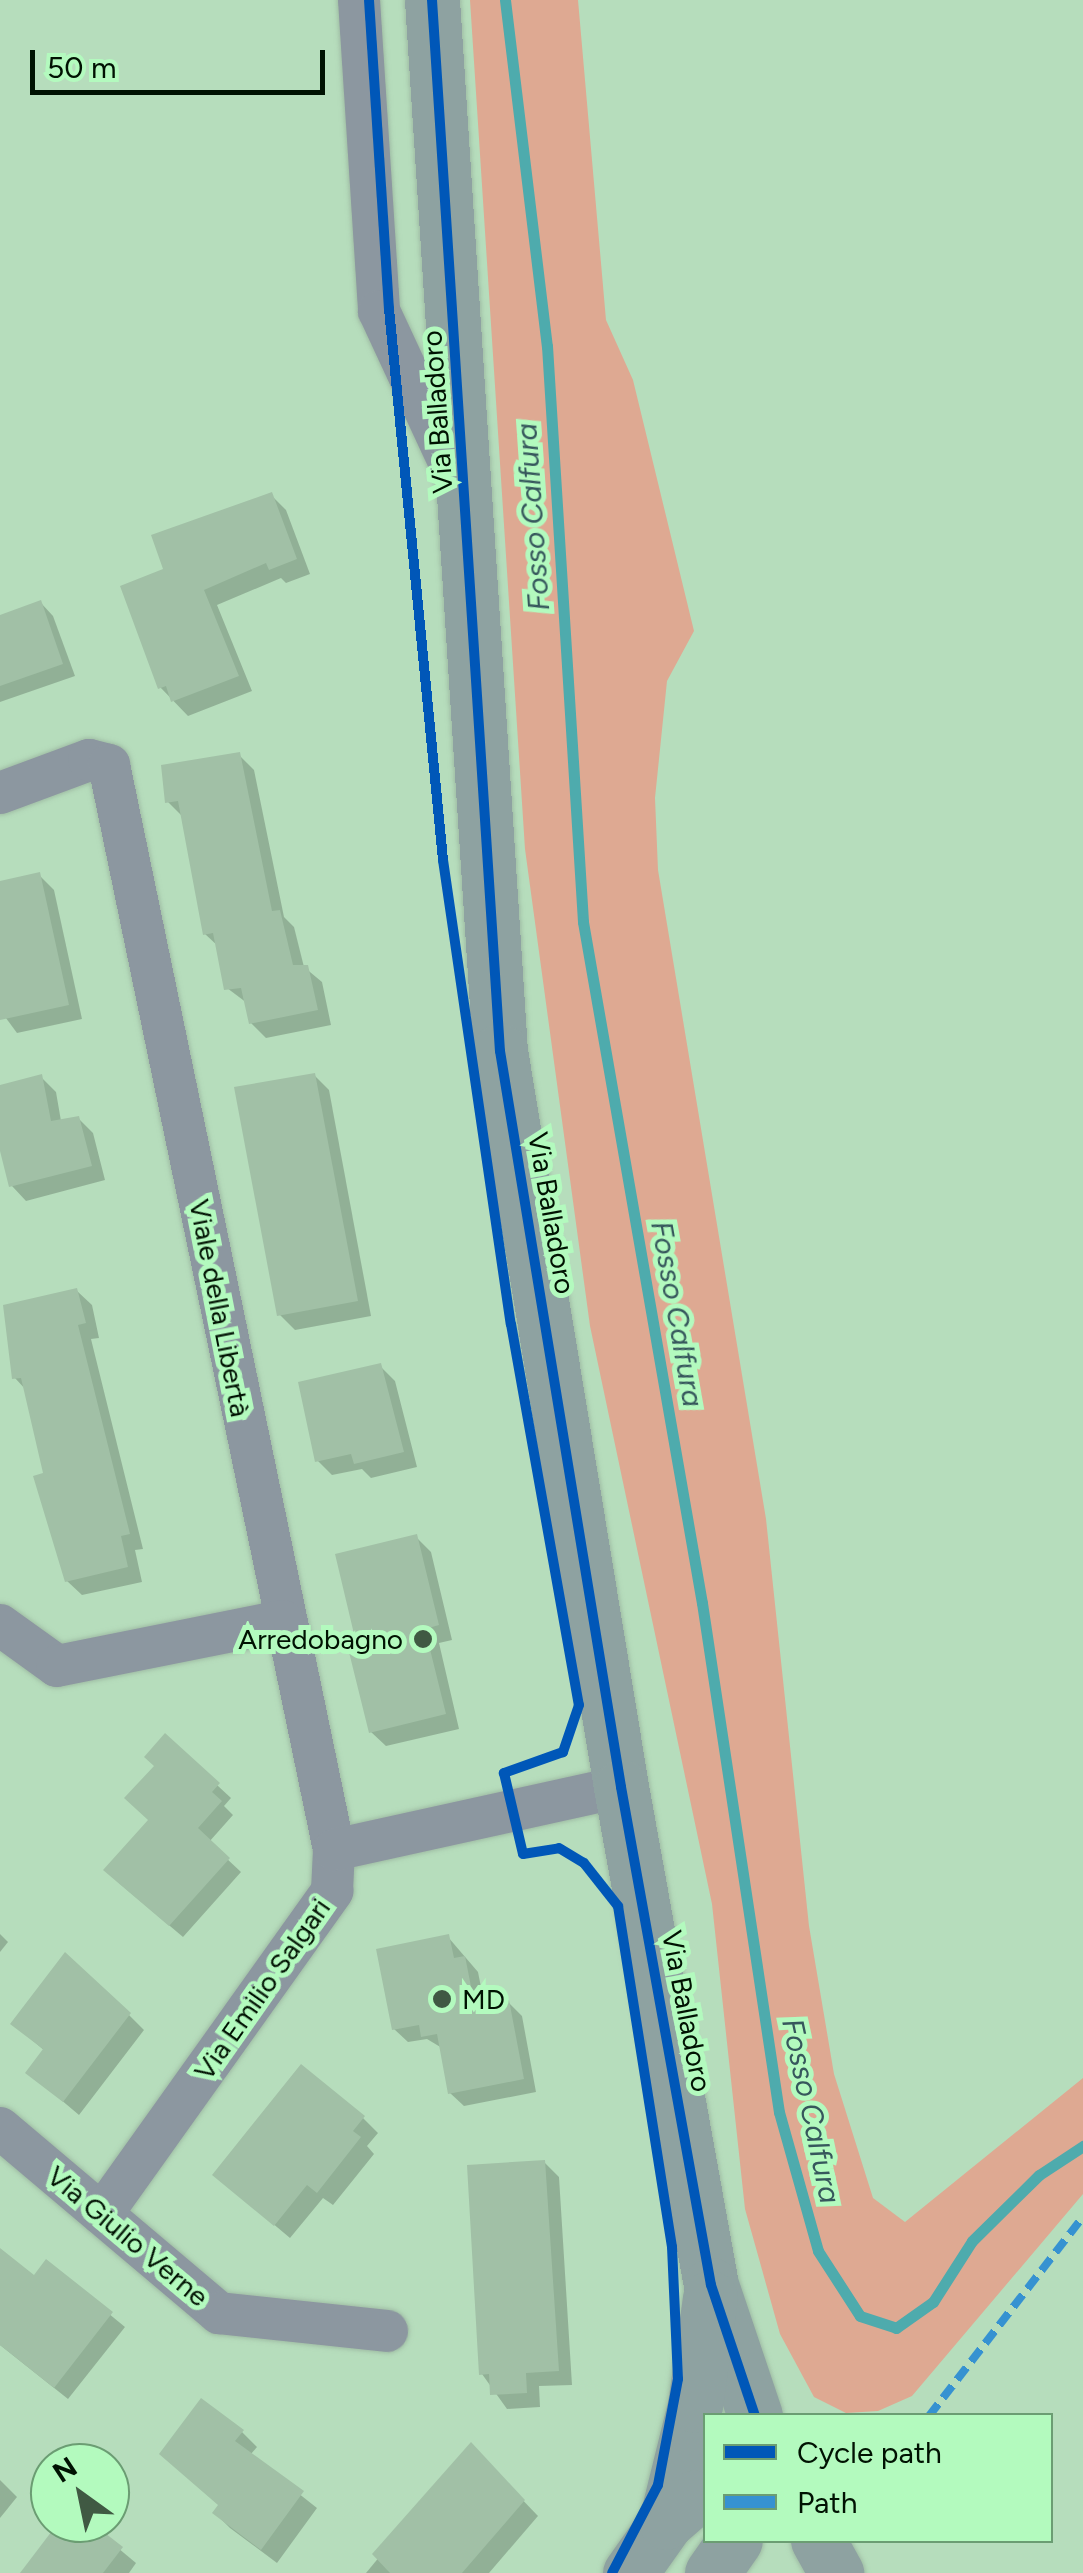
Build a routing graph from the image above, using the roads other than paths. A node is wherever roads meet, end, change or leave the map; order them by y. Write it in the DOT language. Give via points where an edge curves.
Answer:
graph roads {
  1 [pos="358,0"];
  2 [pos="432,0"];
  3 [pos="465,495"];
  4 [pos="0,793"];
  5 [pos="283,1621"];
  6 [pos="0,1625"];
  7 [pos="621,1788"];
  8 [pos="334,1850"];
  9 [pos="0,2128"];
  10 [pos="102,2214"];
  11 [pos="712,2285"];
  12 [pos="387,2331"];
  13 [pos="754,2413"];
  14 [pos="686,2507"];
  15 [pos="733,2543"];
  16 [pos="820,2543"];
  17 [pos="630,2573"];
  18 [pos="712,2573"];
  19 [pos="836,2573"];
  1 -- 3 [label="street" via="379,311"];
  2 -- 3 [label="street, Via Balladoro"];
  3 -- 7 [label="street, Via Balladoro" via="500,1051"];
  4 -- 5 [label="street, Viale della Libertà" via="89,760 109,764"];
  5 -- 6 [label="street" via="56,1666"];
  5 -- 8 [label="street, Viale della Libertà"];
  7 -- 8 [label="street"];
  7 -- 11 [label="street, Via Balladoro"];
  8 -- 10 [label="street, Via Emilio Salgari" via="332,1891"];
  9 -- 10 [label="street, Via Giulio Verne"];
  10 -- 12 [label="street, Via Giulio Verne" via="218,2313"];
  11 -- 13 [label="street, Via Balladoro"];
  11 -- 14 [label="street, Via Balladoro"];
  14 -- 17 [label="street, Via Balladoro"];
  15 -- 18 [label="street"];
  16 -- 19 [label="street"];
}
